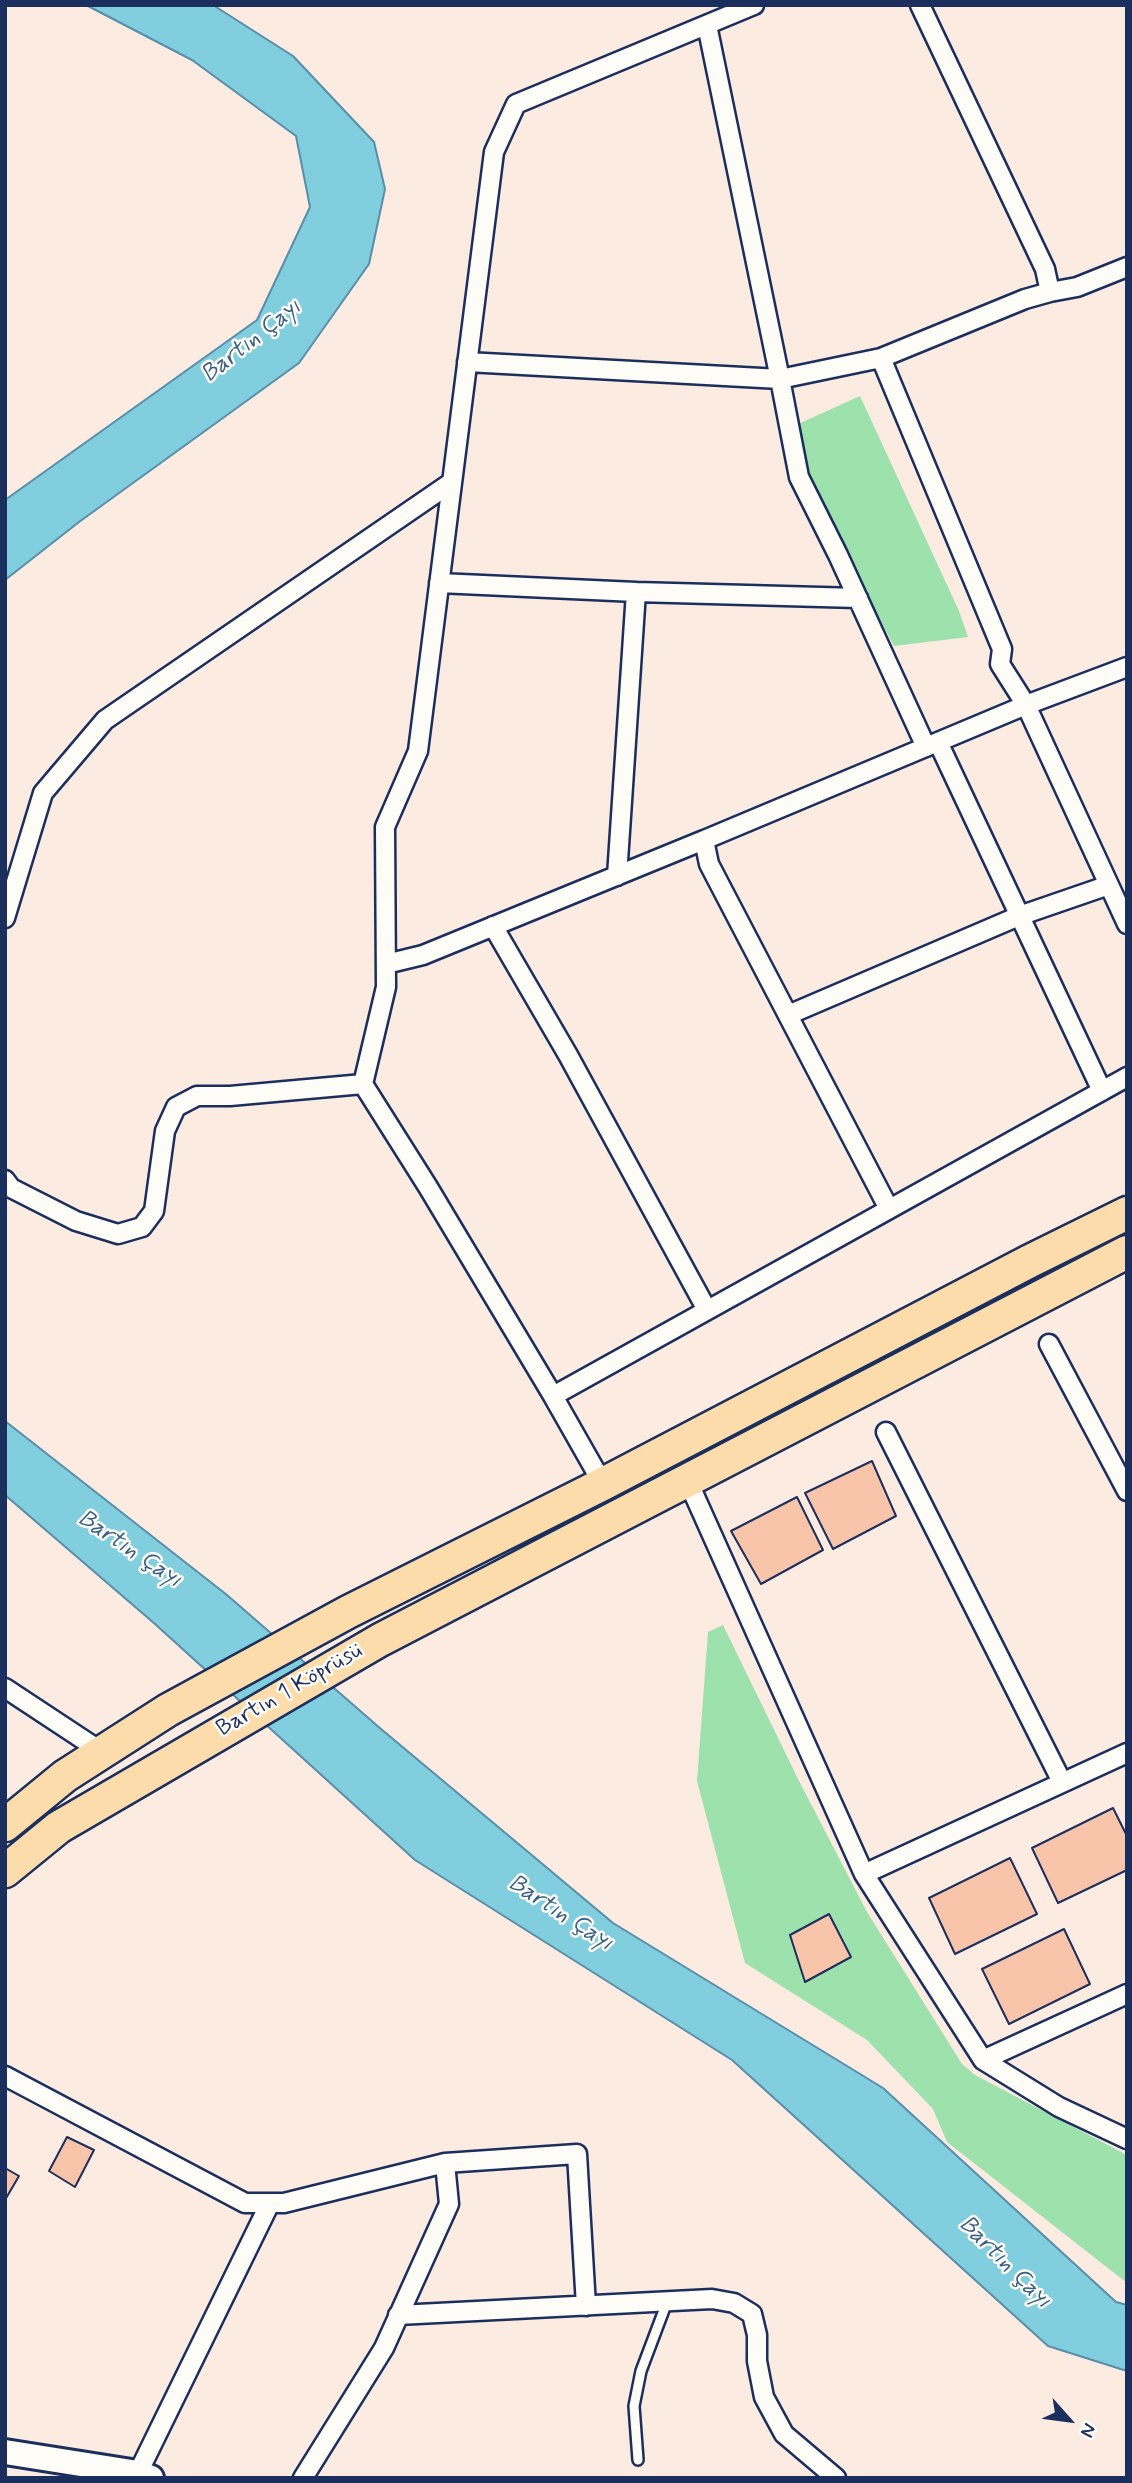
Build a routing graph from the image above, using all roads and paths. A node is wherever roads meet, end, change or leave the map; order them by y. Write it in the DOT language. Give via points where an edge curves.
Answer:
graph roads {
  1 [pos="754,5"];
  2 [pos="920,5"];
  3 [pos="707,25"];
  4 [pos="1127,267"];
  5 [pos="1050,292"];
  6 [pos="881,358"];
  7 [pos="467,362"];
  8 [pos="780,379"];
  9 [pos="452,482"];
  10 [pos="439,583"];
  11 [pos="636,592"];
  12 [pos="858,598"];
  13 [pos="1127,667"];
  14 [pos="1027,705"];
  15 [pos="932,744"];
  16 [pos="704,840"];
  17 [pos="617,876"];
  18 [pos="1109,885"];
  19 [pos="1019,916"];
  20 [pos="5,918"];
  21 [pos="1127,924"];
  22 [pos="493,926"];
  23 [pos="386,964"];
  24 [pos="788,1015"];
  25 [pos="1127,1077"];
  26 [pos="363,1084"];
  27 [pos="1102,1091"];
  28 [pos="5,1180"];
  29 [pos="889,1209"];
  30 [pos="1127,1213"];
  31 [pos="1127,1252"];
  32 [pos="707,1310"];
  33 [pos="1049,1343"];
  34 [pos="552,1396"];
  35 [pos="886,1432"];
  36 [pos="687,1479"];
  37 [pos="603,1484"];
  38 [pos="1127,1491"];
  39 [pos="5,1688"];
  40 [pos="102,1752"];
  41 [pos="1127,1752"];
  42 [pos="1062,1782"];
  43 [pos="5,1825"];
  44 [pos="5,1871"];
  45 [pos="864,1874"];
  46 [pos="1127,1994"];
  47 [pos="983,2060"];
  48 [pos="5,2076"];
  49 [pos="1127,2139"];
  50 [pos="445,2163"];
  51 [pos="270,2203"];
  52 [pos="664,2302"];
  53 [pos="586,2306"];
  54 [pos="398,2315"];
  55 [pos="5,2452"];
  56 [pos="638,2460"];
  57 [pos="145,2475"];
  58 [pos="303,2478"];
  59 [pos="836,2478"];
  1 -- 3 [label="street"];
  2 -- 5 [label="street" via="1045,269"];
  3 -- 7 [label="street" via="516,104 494,152"];
  3 -- 8 [label="street"];
  4 -- 5 [label="street" via="1077,287"];
  5 -- 6 [label="street"];
  6 -- 8 [label="street"];
  6 -- 14 [label="street" via="1002,649 1000,664"];
  7 -- 8 [label="street"];
  7 -- 9 [label="street"];
  8 -- 12 [label="street" via="799,477"];
  9 -- 10 [label="street"];
  9 -- 20 [label="street" via="105,720 43,793"];
  10 -- 11 [label="street"];
  10 -- 23 [label="street" via="418,751 385,827"];
  11 -- 12 [label="street"];
  11 -- 17 [label="street"];
  12 -- 15 [label="street"];
  13 -- 14 [label="street"];
  14 -- 15 [label="street"];
  14 -- 18 [label="street"];
  15 -- 16 [label="street"];
  15 -- 19 [label="street"];
  16 -- 17 [label="street"];
  16 -- 24 [label="street" via="709,863"];
  17 -- 22 [label="street"];
  18 -- 19 [label="street"];
  18 -- 21 [label="street"];
  19 -- 24 [label="street"];
  19 -- 27 [label="street"];
  22 -- 23 [label="street" via="424,955"];
  22 -- 32 [label="street"];
  23 -- 26 [label="street" via="386,987"];
  24 -- 29 [label="street"];
  25 -- 27 [label="street"];
  26 -- 28 [label="street" via="197,1096 176,1107 165,1131 154,1211 142,1227 118,1234 76,1221 11,1188"];
  26 -- 34 [label="street"];
  27 -- 29 [label="street"];
  29 -- 32 [label="street"];
  30 -- 37 [label="highway, Bartın 1 Köprüsü"];
  31 -- 36 [label="highway, Bartın 1 Köprüsü"];
  32 -- 34 [label="street"];
  33 -- 38 [label="street"];
  34 -- 37 [label="street"];
  35 -- 42 [label="street"];
  36 -- 44 [label="highway, Bartın 1 Köprüsü" via="380,1640 199,1743 59,1827"];
  36 -- 45 [label="street"];
  37 -- 40 [label="highway, Bartın 1 Köprüsü" via="348,1612 168,1710"];
  39 -- 40 [label="street"];
  40 -- 43 [label="highway, Bartın 1 Köprüsü"];
  41 -- 42 [label="street"];
  42 -- 45 [label="street"];
  45 -- 47 [label="street"];
  46 -- 47 [label="street"];
  47 -- 49 [label="street" via="1059,2107"];
  48 -- 51 [label="street" via="245,2203"];
  50 -- 51 [label="street"];
  50 -- 53 [label="street" via="577,2154"];
  50 -- 54 [label="street" via="449,2204"];
  51 -- 57 [label="street"];
  52 -- 53 [label="street"];
  52 -- 56 [label="lane" via="634,2406"];
  52 -- 59 [label="street" via="712,2299 734,2303 752,2314 764,2397 784,2434"];
  53 -- 54 [label="street"];
  54 -- 58 [label="street" via="384,2348"];
  55 -- 57 [label="street"];
}
